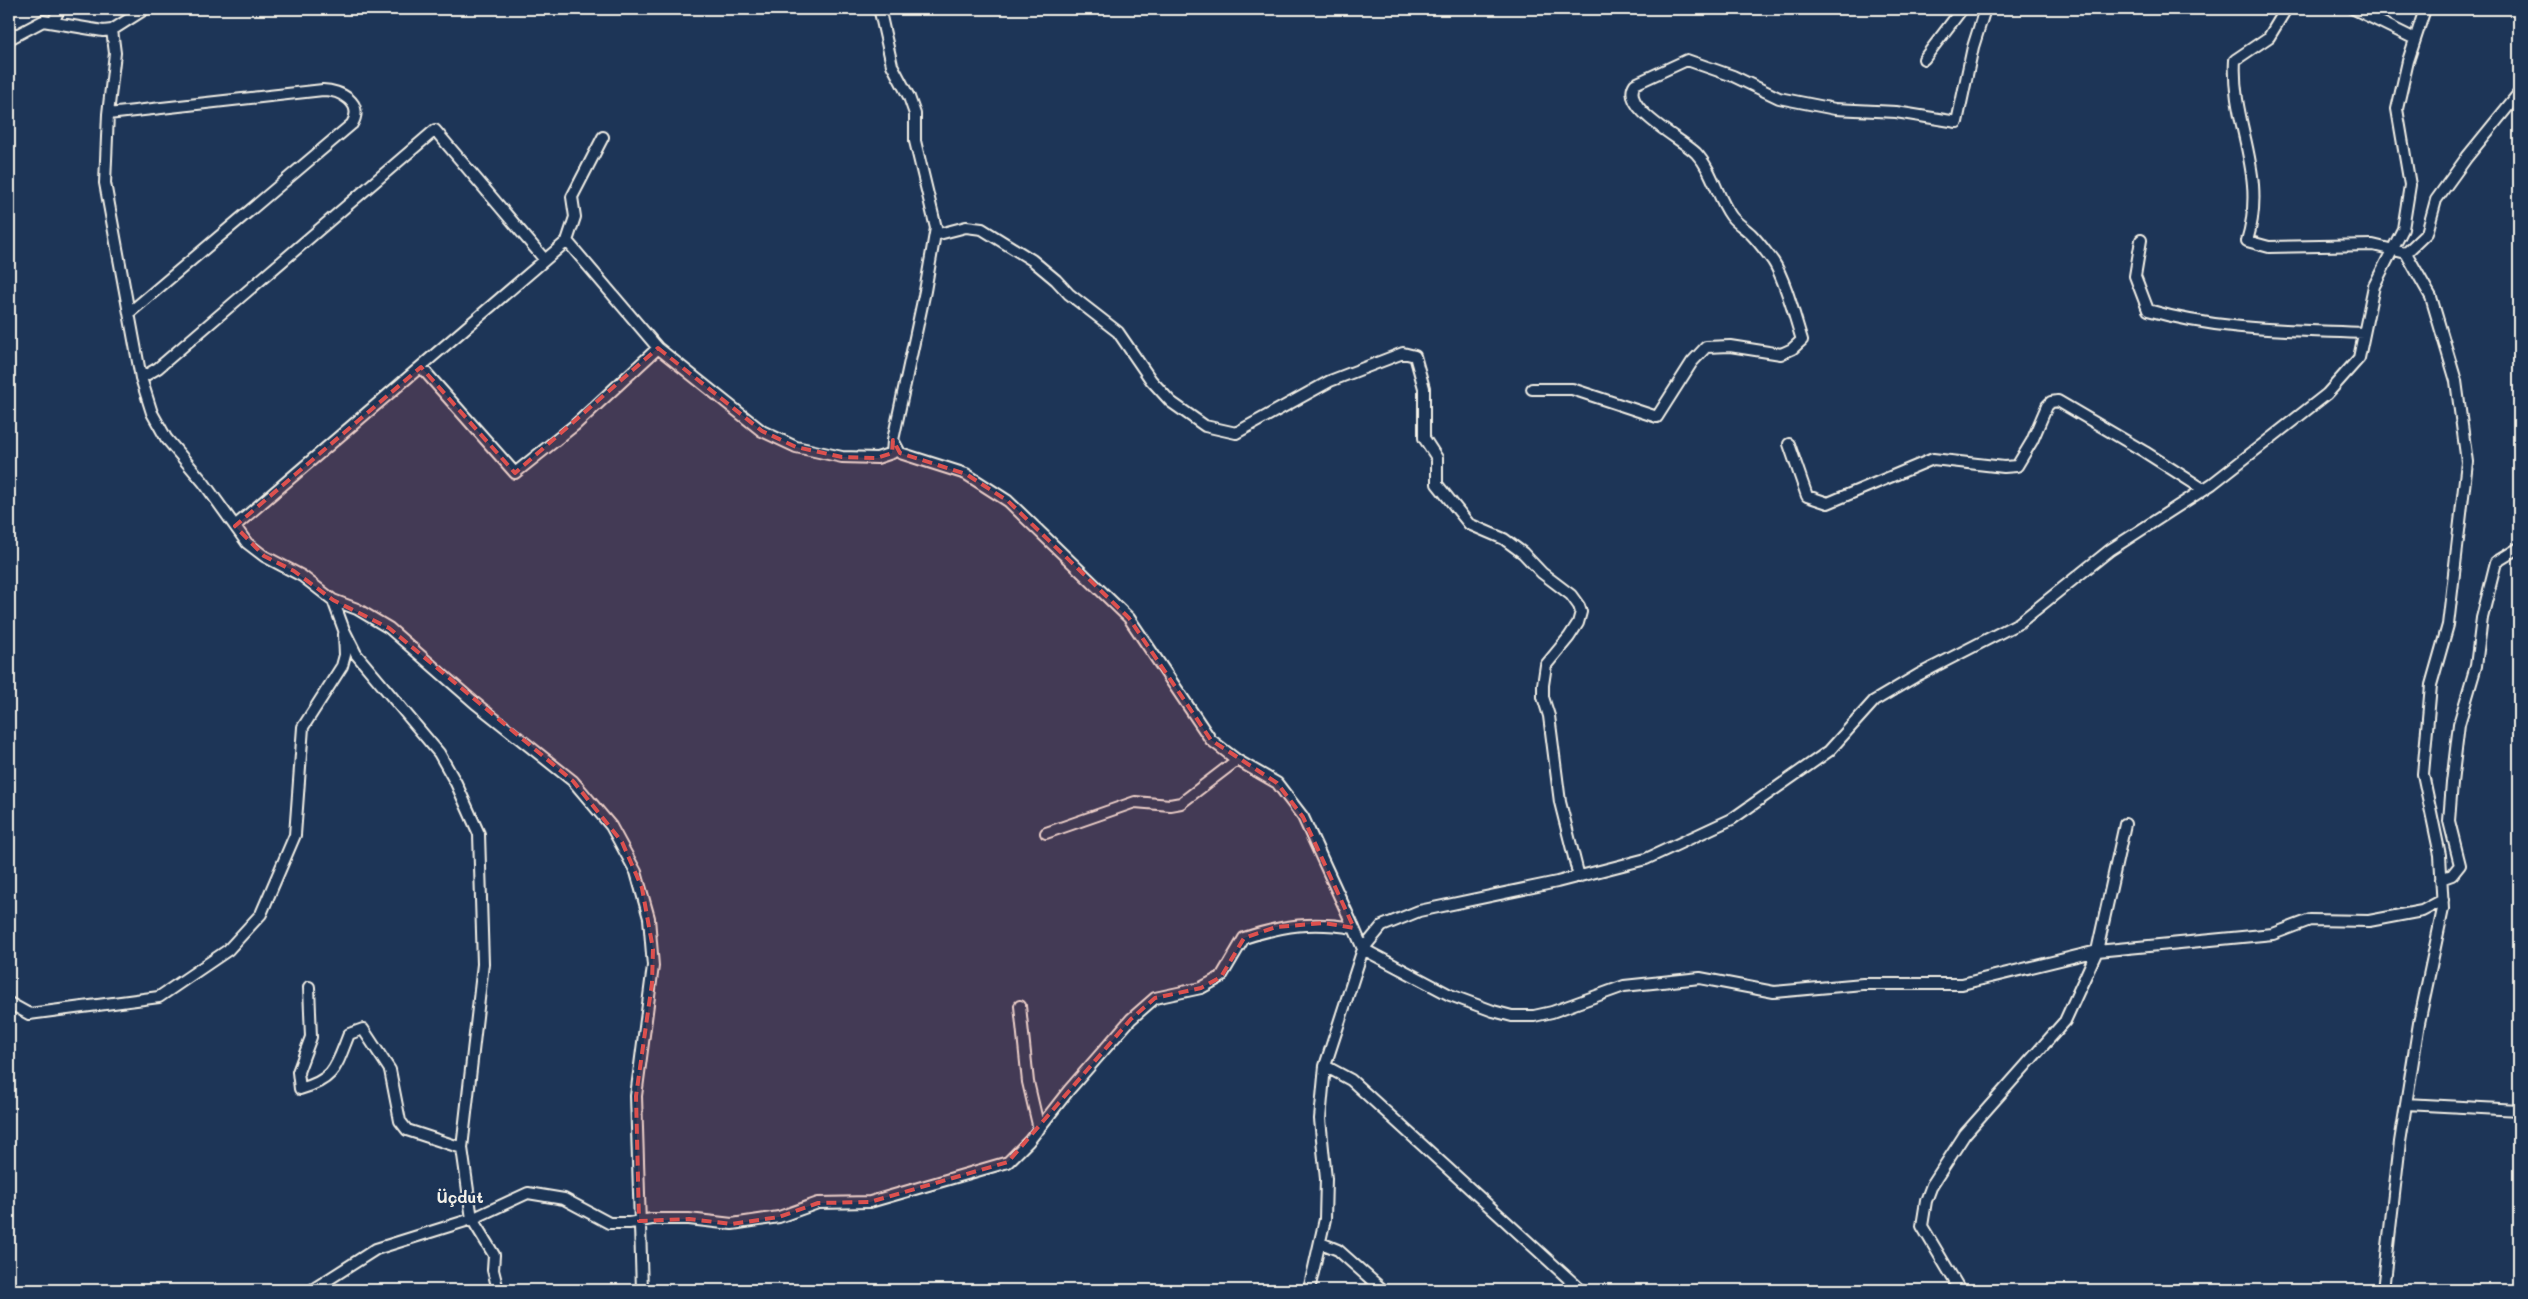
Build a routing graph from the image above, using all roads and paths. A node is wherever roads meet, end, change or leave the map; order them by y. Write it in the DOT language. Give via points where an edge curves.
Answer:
graph roads {
  1 [pos="59,9"];
  2 [pos="144,9"];
  3 [pos="877,9"];
  4 [pos="1962,9"];
  5 [pos="1985,9"];
  6 [pos="2286,9"];
  7 [pos="2354,9"];
  8 [pos="2425,9"];
  9 [pos="54,21"];
  10 [pos="112,30"];
  11 [pos="9,39"];
  12 [pos="2415,39"];
  13 [pos="1924,59"];
  14 [pos="2519,93"];
  15 [pos="108,114"];
  16 [pos="603,137"];
  17 [pos="935,235"];
  18 [pos="2141,240"];
  19 [pos="567,241"];
  20 [pos="2392,250"];
  21 [pos="2406,253"];
  22 [pos="545,260"];
  23 [pos="129,313"];
  24 [pos="2364,333"];
  25 [pos="658,348"];
  26 [pos="421,367"];
  27 [pos="142,378"];
  28 [pos="1532,389"];
  29 [pos="893,440"];
  30 [pos="1789,444"];
  31 [pos="2203,489"];
  32 [pos="236,526"];
  33 [pos="2519,548"];
  34 [pos="334,600"];
  35 [pos="344,630"];
  36 [pos="1237,760"];
  37 [pos="2125,824"];
  38 [pos="1046,833"];
  39 [pos="1579,877"];
  40 [pos="2442,879"];
  41 [pos="2443,900"];
  42 [pos="1354,928"];
  43 [pos="1363,949"];
  44 [pos="2097,951"];
  45 [pos="309,987"];
  46 [pos="9,1003"];
  47 [pos="1020,1006"];
  48 [pos="1325,1066"];
  49 [pos="2406,1104"];
  50 [pos="2519,1110"];
  51 [pos="1039,1129"];
  52 [pos="462,1148"];
  53 [pos="472,1219"];
  54 [pos="639,1221"];
  55 [pos="1321,1243"];
  56 [pos="312,1290"];
  57 [pos="498,1290"];
  58 [pos="642,1290"];
  59 [pos="1309,1290"];
  60 [pos="1383,1290"];
  61 [pos="1581,1290"];
  62 [pos="1960,1290"];
  63 [pos="2383,1290"];
  1 -- 9 [label="street"];
  2 -- 10 [label="street"];
  3 -- 17 [label="street" via="892,65 915,114 915,141"];
  4 -- 13 [label="street"];
  5 -- 28 [label="street" via="1956,122 1896,112 1835,109 1779,98 1733,76 1687,60 1635,84 1631,96 1636,104 1656,124 1696,153 1731,217 1751,233 1774,263 1802,340 1781,354 1730,346 1706,347 1692,362 1657,416 1572,390"];
  6 -- 20 [label="street" via="2269,37 2235,60 2234,85 2254,178 2253,220 2247,241 2269,247 2348,244"];
  7 -- 12 [label="street"];
  8 -- 12 [label="street"];
  9 -- 10 [label="street"];
  9 -- 11 [label="street" via="43,21"];
  10 -- 15 [label="street" via="115,53"];
  12 -- 20 [label="street" via="2397,109 2410,185 2403,229"];
  14 -- 21 [label="street" via="2436,200 2427,233"];
  15 -- 23 [label="street" via="105,183"];
  15 -- 23 [label="street" via="323,90 344,94 356,111 352,124"];
  16 -- 19 [label="street" via="572,197 575,217"];
  17 -- 29 [label="street"];
  17 -- 39 [label="street" via="966,227 982,229 1032,260 1118,332 1151,380 1171,402 1205,426 1220,430 1236,433 1330,381 1403,353 1415,356 1424,388 1424,438 1436,458 1437,484 1469,524 1490,531 1510,544 1580,606 1578,623 1546,665 1543,685 1560,802"];
  18 -- 24 [label="street" via="2135,276 2148,310 2184,321 2246,328"];
  19 -- 22 [label="street"];
  19 -- 25 [label="street"];
  20 -- 21 [label="street"];
  20 -- 24 [label="street" via="2374,286"];
  21 -- 40 [label="street" via="2431,297 2445,344 2456,382 2467,462 2448,625 2431,685 2423,774"];
  22 -- 26 [label="street"];
  22 -- 27 [label="street" via="435,130 158,368"];
  23 -- 27 [label="street"];
  24 -- 31 [label="street" via="2359,358 2327,394"];
  25 -- 26 [label="street" via="575,425 515,473"];
  25 -- 29 [label="street" via="762,431 796,447 842,457 877,458 892,453"];
  26 -- 32 [label="street"];
  27 -- 32 [label="street" via="146,398 159,427"];
  29 -- 36 [label="street" via="900,452 966,474 1020,512 1129,618 1211,740"];
  30 -- 31 [label="street" via="1807,496 1828,503 1933,459 2017,466 2032,441 2046,406 2058,401"];
  31 -- 39 [label="street" via="2110,550 2019,623 1874,701 1829,751 1732,819 1646,859"];
  32 -- 34 [label="street" via="256,550 294,571"];
  33 -- 40 [label="street" via="2496,562 2482,618 2476,666 2459,724 2449,821 2460,865 2452,875"];
  34 -- 35 [label="street"];
  34 -- 54 [label="street" via="389,628 475,703 573,781 600,810 629,857 646,903 653,949 652,983 636,1096"];
  35 -- 46 [label="street" via="342,666 303,727 295,835 261,914 228,950 159,997 29,1014"];
  35 -- 52 [label="street" via="356,654 439,753 479,834 483,964"];
  36 -- 38 [label="street" via="1180,803 1135,802"];
  36 -- 42 [label="street" via="1277,783 1303,817"];
  37 -- 44 [label="street"];
  39 -- 43 [label="street" via="1419,911 1382,926"];
  40 -- 41 [label="street"];
  41 -- 44 [label="street" via="2422,911 2369,921 2310,920 2273,934"];
  41 -- 49 [label="street"];
  42 -- 43 [label="street"];
  42 -- 51 [label="street" via="1324,923 1276,927 1244,938 1221,977 1201,988 1155,998 1131,1019"];
  43 -- 44 [label="street" via="1470,1004 1512,1016 1552,1012 1608,990 1639,983 1700,978 1774,992 1863,984 1962,984"];
  43 -- 48 [label="street"];
  44 -- 62 [label="street" via="2065,1021 1965,1134 1932,1185 1922,1226"];
  45 -- 52 [label="street" via="311,1037 298,1072 300,1089 319,1084 335,1068 349,1034 363,1029 390,1070 400,1121 407,1130"];
  47 -- 51 [label="street" via="1028,1082"];
  48 -- 55 [label="street" via="1320,1119 1326,1198"];
  48 -- 61 [label="street" via="1351,1080"];
  49 -- 50 [label="street"];
  49 -- 63 [label="street"];
  51 -- 54 [label="street" via="1008,1162 870,1202 818,1203 779,1217 732,1224 689,1219"];
  52 -- 53 [label="street"];
  53 -- 54 [label="street" via="528,1193 564,1199 609,1223"];
  53 -- 56 [label="street" via="376,1249"];
  53 -- 57 [label="street" via="494,1255"];
  54 -- 58 [label="street"];
  55 -- 59 [label="street"];
  55 -- 60 [label="street" via="1338,1250"];
}
